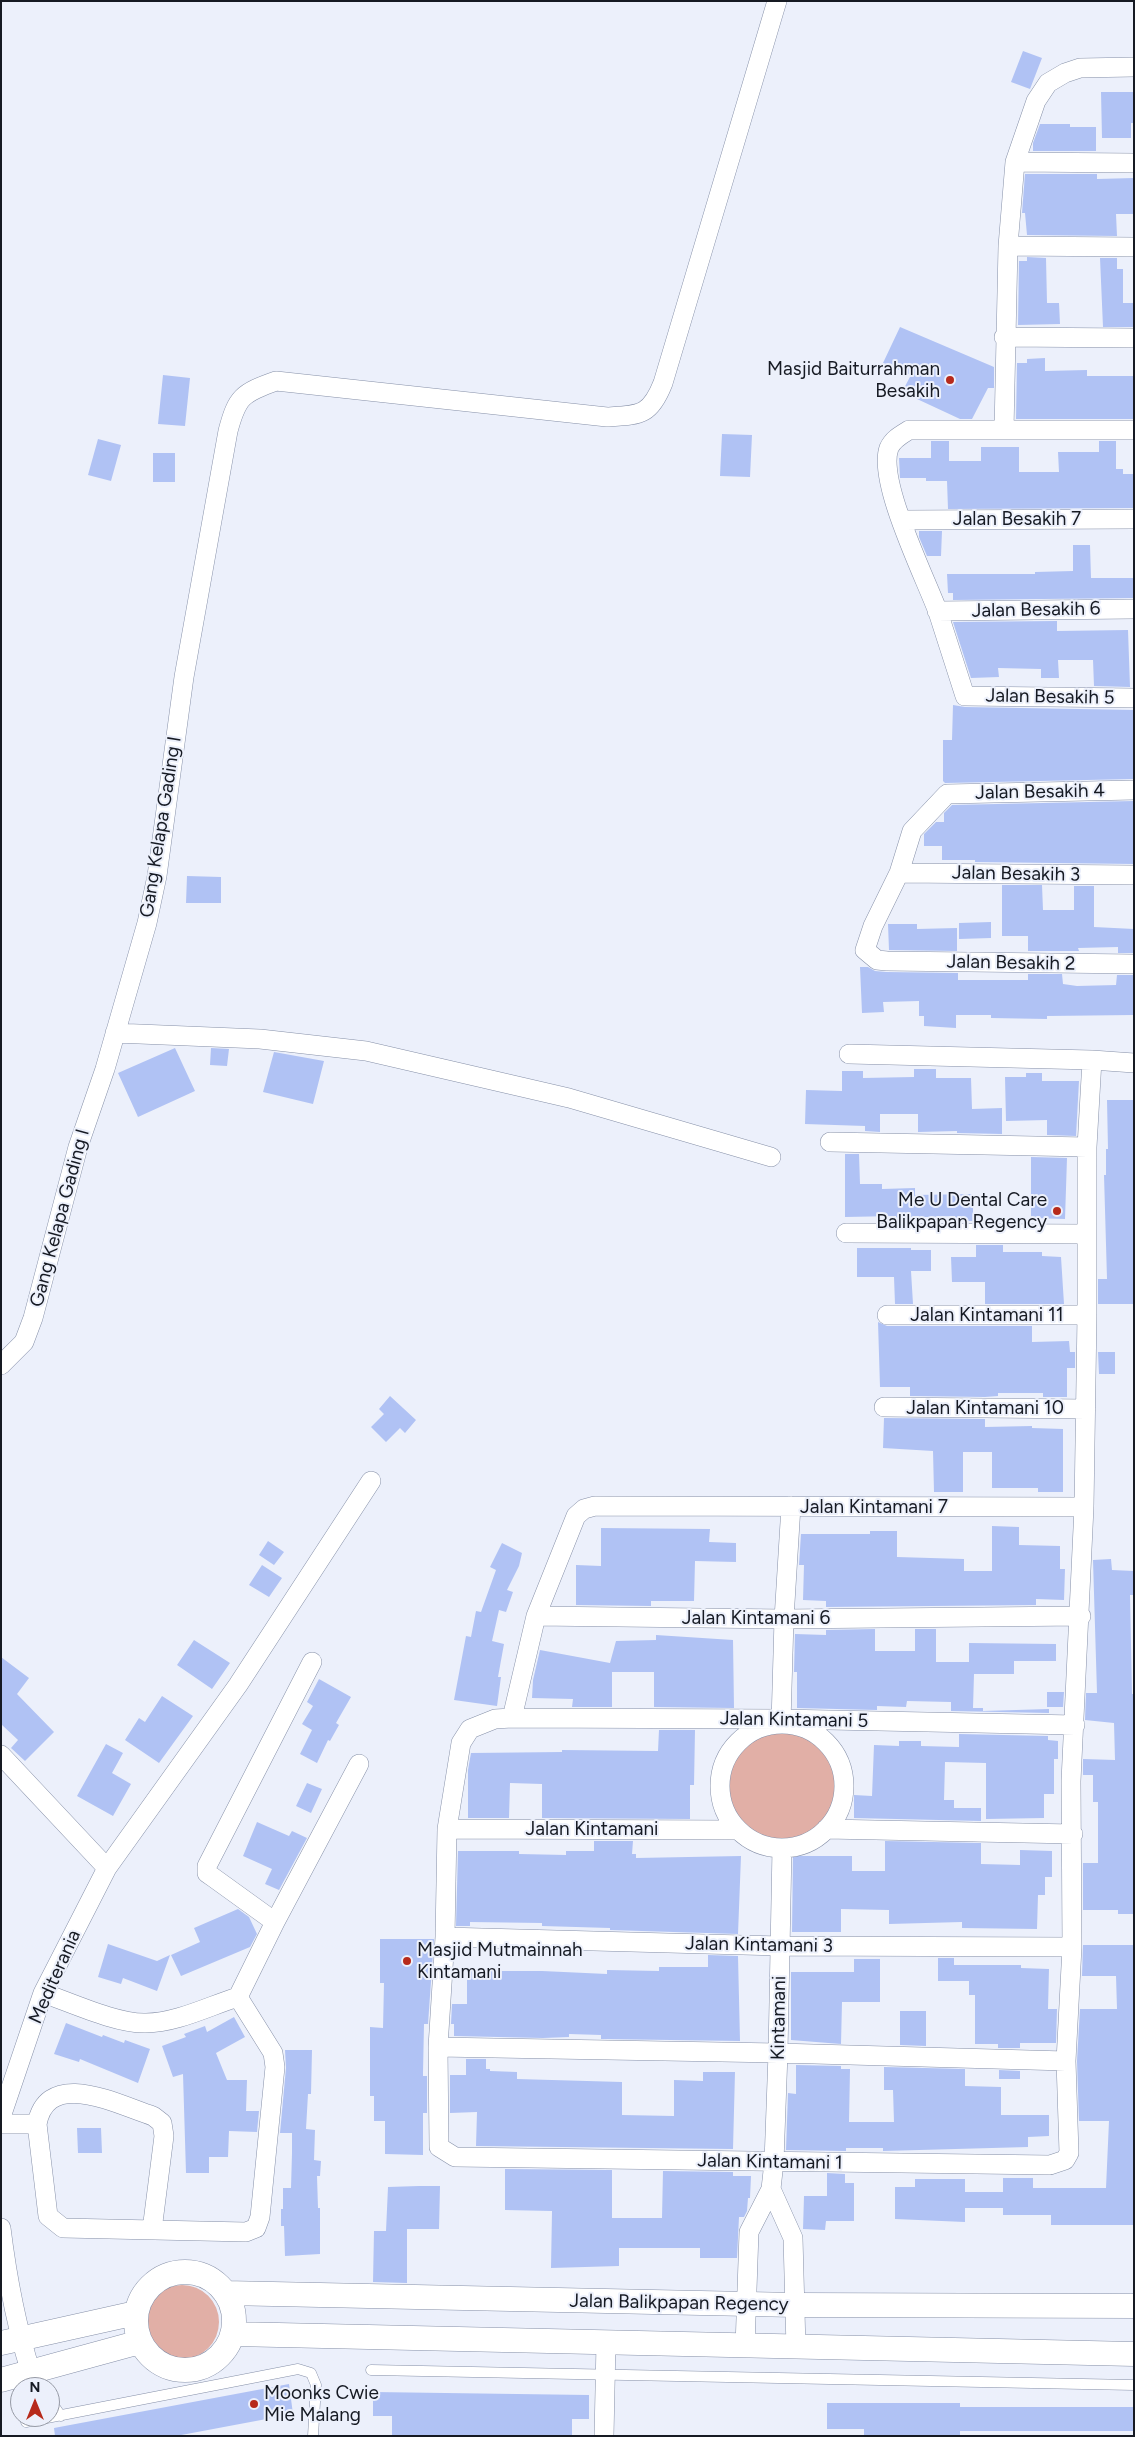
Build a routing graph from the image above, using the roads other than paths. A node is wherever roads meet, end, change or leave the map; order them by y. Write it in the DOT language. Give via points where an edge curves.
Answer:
graph roads {
  1 [pos="777,1"];
  2 [pos="1125,66"];
  3 [pos="1015,162"];
  4 [pos="1134,163"];
  5 [pos="1008,246"];
  6 [pos="1134,248"];
  7 [pos="1004,337"];
  8 [pos="1134,338"];
  9 [pos="1004,430"];
  10 [pos="1134,430"];
  11 [pos="1134,519"];
  12 [pos="901,520"];
  13 [pos="1134,609"];
  14 [pos="937,611"];
  15 [pos="1134,698"];
  16 [pos="1134,790"];
  17 [pos="898,873"];
  18 [pos="1134,875"];
  19 [pos="1134,964"];
  20 [pos="115,1033"];
  21 [pos="848,1054"];
  22 [pos="1092,1060"];
  23 [pos="1134,1063"];
  24 [pos="830,1142"];
  25 [pos="1087,1147"];
  26 [pos="771,1157"];
  27 [pos="846,1233"];
  28 [pos="1086,1234"];
  29 [pos="887,1315"];
  30 [pos="1087,1315"];
  31 [pos="1,1365"];
  32 [pos="884,1407"];
  33 [pos="1086,1409"];
  34 [pos="371,1481"];
  35 [pos="791,1506"];
  36 [pos="1084,1507"];
  37 [pos="536,1616"];
  38 [pos="1081,1616"];
  39 [pos="784,1619"];
  40 [pos="312,1662"];
  41 [pos="512,1718"];
  42 [pos="781,1721"];
  43 [pos="1075,1725"];
  44 [pos="1,1755"];
  45 [pos="359,1764"];
  46 [pos="447,1829"];
  47 [pos="826,1829"];
  48 [pos="737,1830"];
  49 [pos="1073,1834"];
  50 [pos="782,1848"];
  51 [pos="107,1868"];
  52 [pos="275,1922"];
  53 [pos="445,1937"];
  54 [pos="780,1946"];
  55 [pos="1072,1947"];
  56 [pos="43,1993"];
  57 [pos="238,1997"];
  58 [pos="438,2047"];
  59 [pos="778,2053"];
  60 [pos="1066,2061"];
  61 [pos="1,2117"];
  62 [pos="1,2124"];
  63 [pos="37,2124"];
  64 [pos="455,2156"];
  65 [pos="774,2162"];
  66 [pos="771,2189"];
  67 [pos="1,2228"];
  68 [pos="152,2230"];
  69 [pos="225,2293"];
  70 [pos="747,2304"];
  71 [pos="796,2305"];
  72 [pos="1134,2306"];
  73 [pos="136,2313"];
  74 [pos="232,2334"];
  75 [pos="10,2340"];
  76 [pos="140,2342"];
  77 [pos="606,2343"];
  78 [pos="745,2347"];
  79 [pos="796,2348"];
  80 [pos="1134,2354"];
  81 [pos="371,2370"];
  82 [pos="606,2375"];
  83 [pos="34,2377"];
  84 [pos="44,2377"];
  85 [pos="1134,2384"];
  86 [pos="61,2416"];
  87 [pos="313,2436"];
  88 [pos="604,2436"];
  1 -- 20 [label="street, Gang Kelapa Gading I" via="663,383 656,401 644,412 607,417 276,381 245,393 234,408 184,676 157,876"];
  2 -- 3 [label="street" via="1080,68 1048,83 1036,101"];
  3 -- 4 [label="street"];
  3 -- 5 [label="street"];
  5 -- 6 [label="street"];
  5 -- 7 [label="street"];
  7 -- 8 [label="street"];
  7 -- 9 [label="street"];
  9 -- 10 [label="street"];
  9 -- 12 [label="street" via="909,430 896,438 889,449 888,474"];
  11 -- 12 [label="street, Jalan Besakih 7"];
  12 -- 14 [label="street"];
  13 -- 14 [label="street, Jalan Besakih 6"];
  14 -- 15 [label="street, Jalan Besakih 5" via="965,696"];
  16 -- 17 [label="street, Jalan Besakih 4" via="947,794 912,832"];
  17 -- 18 [label="street, Jalan Besakih 3"];
  17 -- 19 [label="street, Jalan Besakih 2" via="872,926 865,950 877,960"];
  20 -- 26 [label="street" via="260,1039 366,1051 569,1098"];
  20 -- 31 [label="street, Gang Kelapa Gading I" via="78,1147 33,1318 24,1342"];
  21 -- 22 [label="street"];
  22 -- 23 [label="street"];
  22 -- 25 [label="street"];
  24 -- 25 [label="street"];
  25 -- 28 [label="street"];
  27 -- 28 [label="street"];
  28 -- 30 [label="street"];
  29 -- 30 [label="street, Jalan Kintamani 11"];
  30 -- 33 [label="street"];
  32 -- 33 [label="street, Jalan Kintamani 10"];
  33 -- 36 [label="street"];
  34 -- 51 [label="street, Mediterania" via="238,1685"];
  35 -- 36 [label="street, Jalan Kintamani 7"];
  35 -- 37 [label="street" via="596,1506 584,1509 576,1516"];
  35 -- 39 [label="street, Jalan Kintamani 7"];
  36 -- 38 [label="street"];
  37 -- 39 [label="street, Jalan Kintamani 6"];
  37 -- 41 [label="street"];
  38 -- 39 [label="street, Jalan Kintamani 6"];
  38 -- 43 [label="street"];
  39 -- 42 [label="street, Jalan Kintamani 7"];
  40 -- 52 [label="street" via="207,1866 207,1873"];
  41 -- 42 [label="street, Jalan Kintamani 5"];
  41 -- 46 [label="street, Jalan Kintamani 5" via="481,1723 470,1729 461,1743"];
  42 -- 43 [label="street, Jalan Kintamani 5"];
  42 -- 47 [label="street" via="813,1731 836,1754 842,1769 842,1802"];
  42 -- 48 [label="street" via="750,1732 727,1755 721,1770 721,1802"];
  43 -- 49 [label="street" via="1071,1780"];
  44 -- 51 [label="street"];
  45 -- 52 [label="street"];
  46 -- 48 [label="street, Jalan Kintamani"];
  46 -- 53 [label="street, Jalan Kintamani 5"];
  47 -- 49 [label="street"];
  47 -- 50 [label="street" via="798,1846"];
  48 -- 50 [label="street" via="750,1840"];
  49 -- 55 [label="street"];
  50 -- 54 [label="street, Kintamani"];
  51 -- 56 [label="street, Mediterania"];
  52 -- 57 [label="street"];
  53 -- 54 [label="street, Jalan Kintamani 3"];
  53 -- 58 [label="street, Jalan Kintamani 5"];
  54 -- 55 [label="street, Jalan Kintamani 3"];
  54 -- 59 [label="street, Kintamani"];
  55 -- 60 [label="street"];
  56 -- 57 [label="street" via="126,2022 145,2024 162,2022"];
  56 -- 61 [label="street, Mediterania"];
  57 -- 68 [label="street" via="273,2053 275,2067 260,2217 256,2228 246,2232"];
  58 -- 59 [label="street"];
  58 -- 64 [label="street, Jalan Kintamani 5" via="439,2147"];
  59 -- 60 [label="street"];
  59 -- 65 [label="street, Kintamani"];
  60 -- 65 [label="street, Jalan Kintamani 1" via="1069,2153 1065,2160 1050,2165"];
  62 -- 63 [label="street"];
  63 -- 68 [label="street" via="48,2216 53,2222 63,2228"];
  63 -- 68 [label="street" via="40,2110 48,2101 61,2093 77,2092 162,2122 164,2136"];
  64 -- 65 [label="street, Jalan Kintamani 1"];
  65 -- 66 [label="street, Kintamani"];
  66 -- 70 [label="street" via="750,2232"];
  66 -- 71 [label="street" via="793,2238"];
  67 -- 75 [label="street"];
  69 -- 70 [label="street, Jalan Balikpapan Regency"];
  69 -- 73 [label="street" via="206,2276 180,2272 156,2281 147,2290"];
  69 -- 74 [label="street" via="234,2319"];
  70 -- 71 [label="street, Jalan Balikpapan Regency"];
  70 -- 78 [label="street"];
  71 -- 72 [label="street, Jalan Balikpapan Regency"];
  71 -- 79 [label="street"];
  73 -- 75 [label="street"];
  73 -- 76 [label="street"];
  74 -- 76 [label="street" via="227,2348 217,2359 189,2370 160,2364"];
  74 -- 77 [label="street"];
  75 -- 83 [label="street"];
  76 -- 84 [label="street"];
  77 -- 78 [label="street"];
  77 -- 82 [label="street"];
  78 -- 79 [label="street"];
  79 -- 80 [label="street"];
  81 -- 82 [label="lane"];
  82 -- 85 [label="lane"];
  82 -- 88 [label="street"];
  86 -- 87 [label="lane" via="298,2369 311,2373 316,2385"];
}
